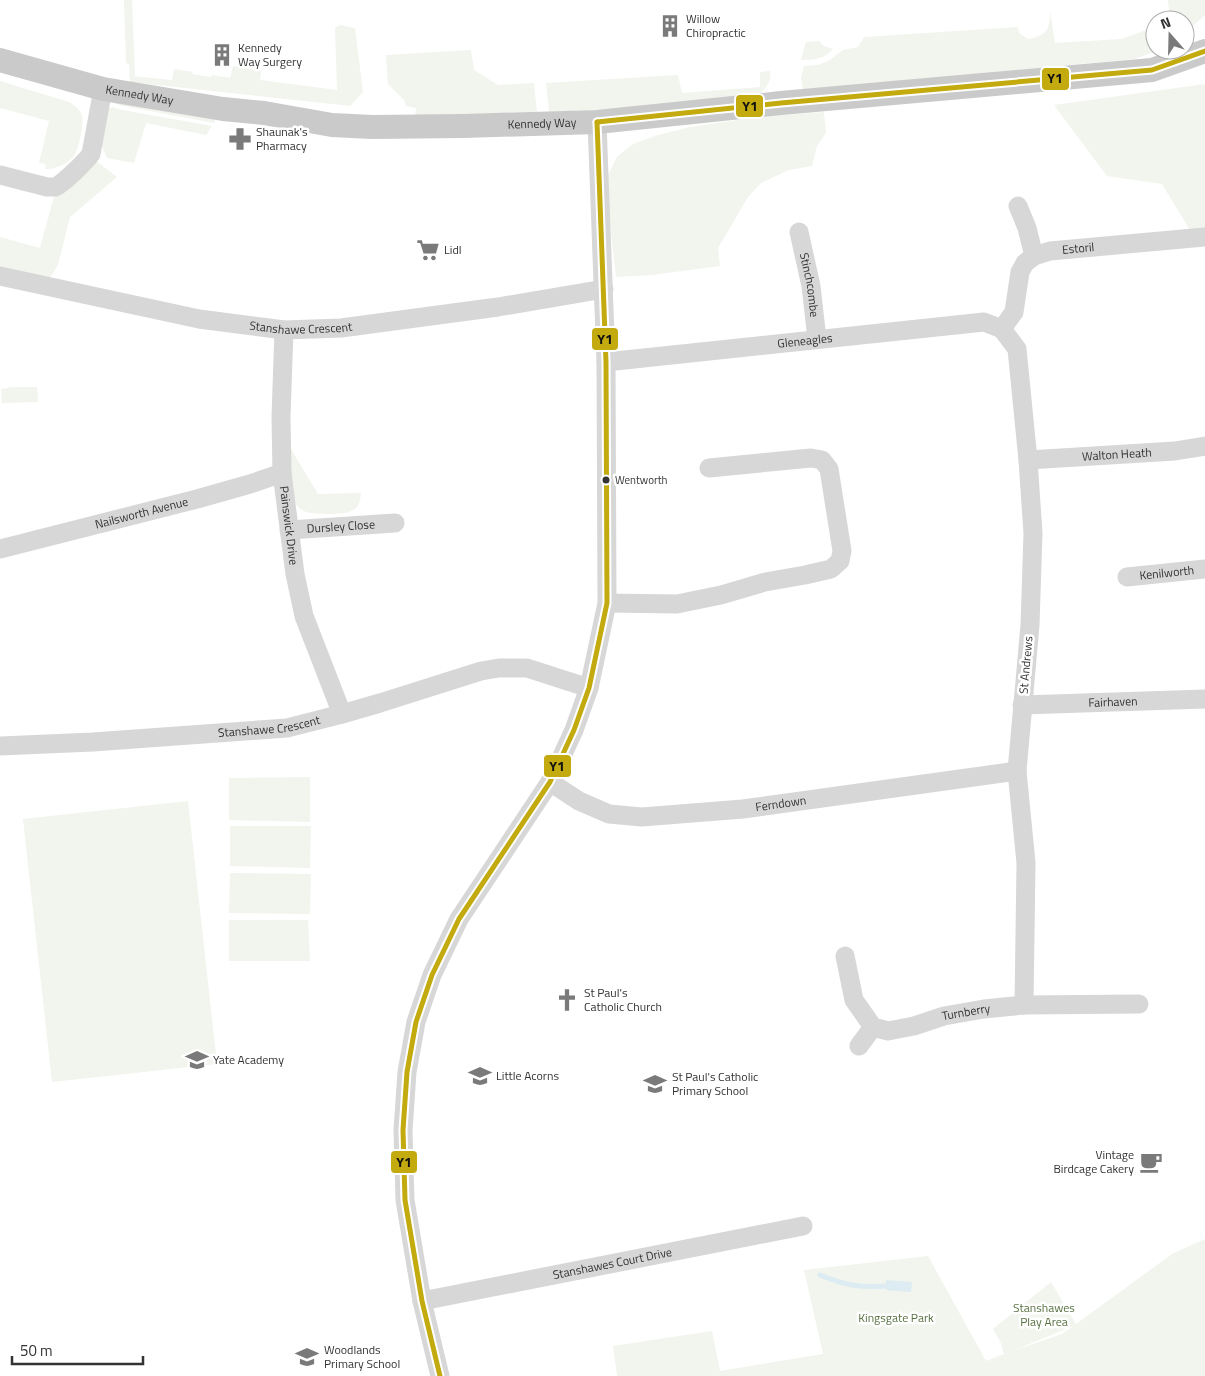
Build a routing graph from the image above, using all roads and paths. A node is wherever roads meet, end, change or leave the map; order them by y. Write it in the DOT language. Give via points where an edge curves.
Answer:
graph roads {
  1 [pos="1205,51"];
  2 [pos="0,60"];
  3 [pos="103,89"];
  4 [pos="597,122"];
  5 [pos="0,175"];
  6 [pos="1018,206"];
  7 [pos="799,232"];
  8 [pos="1205,237"];
  9 [pos="1034,256"];
  10 [pos="0,276"];
  11 [pos="604,289"];
  12 [pos="1002,329"];
  13 [pos="284,330"];
  14 [pos="817,339"];
  15 [pos="606,362"];
  16 [pos="1205,446"];
  17 [pos="1028,460"];
  18 [pos="709,468"];
  19 [pos="282,473"];
  20 [pos="395,524"];
  21 [pos="289,530"];
  22 [pos="0,549"];
  23 [pos="1205,569"];
  24 [pos="1127,577"];
  25 [pos="607,603"];
  26 [pos="589,688"];
  27 [pos="1205,699"];
  28 [pos="1022,705"];
  29 [pos="342,714"];
  30 [pos="0,746"];
  31 [pos="1017,771"];
  32 [pos="550,782"];
  33 [pos="845,956"];
  34 [pos="1139,1004"];
  35 [pos="1024,1005"];
  36 [pos="874,1027"];
  37 [pos="859,1046"];
  38 [pos="803,1226"];
  39 [pos="422,1301"];
  40 [pos="440,1376"];
  1 -- 4 [label="main road, Kennedy Way" via="1152,70"];
  2 -- 3 [label="main road, Kennedy Way"];
  3 -- 4 [label="main road, Kennedy Way" via="332,125"];
  3 -- 5 [label="street" via="91,154 62,182 47,188"];
  4 -- 11 [label="street"];
  6 -- 9 [label="street"];
  7 -- 14 [label="street, Stinchcombe"];
  8 -- 9 [label="street, Estoril"];
  9 -- 12 [label="street" via="1020,272 1014,312"];
  10 -- 13 [label="street, Stanshawe Crescent" via="199,319"];
  11 -- 13 [label="street, Stanshawe Crescent" via="341,328"];
  11 -- 15 [label="street"];
  12 -- 14 [label="street, Gleneagles" via="984,322"];
  12 -- 17 [label="street, St Andrews" via="1017,349"];
  13 -- 19 [label="street, Painswick Drive"];
  14 -- 15 [label="street, Gleneagles"];
  15 -- 25 [label="street"];
  16 -- 17 [label="street, Walton Heath" via="1175,451"];
  17 -- 28 [label="street, St Andrews" via="1033,533 1030,624"];
  18 -- 25 [label="street" via="811,458 822,460 829,469 842,551 840,561 831,568 805,575 677,604"];
  19 -- 21 [label="street, Painswick Drive"];
  19 -- 22 [label="street, Nailsworth Avenue" via="214,494"];
  20 -- 21 [label="street, Dursley Close"];
  21 -- 29 [label="street, Painswick Drive" via="304,616"];
  23 -- 24 [label="street, Kenilworth"];
  25 -- 26 [label="street"];
  26 -- 29 [label="street, Stanshawe Crescent" via="527,668 500,668"];
  26 -- 32 [label="street"];
  27 -- 28 [label="street, Fairhaven"];
  28 -- 31 [label="street, St Andrews"];
  29 -- 30 [label="street, Stanshawe Crescent" via="287,728"];
  31 -- 32 [label="street, Ferndown" via="743,809 642,817 609,814 579,801"];
  31 -- 35 [label="street, St Andrews" via="1026,863"];
  32 -- 39 [label="street" via="459,918 432,975 416,1022 407,1072 403,1130 405,1200"];
  33 -- 36 [label="street" via="854,1000"];
  34 -- 35 [label="street, Turnberry"];
  35 -- 36 [label="street, Turnberry" via="944,1016 888,1031"];
  36 -- 37 [label="street"];
  38 -- 39 [label="street, Stanshawes Court Drive"];
  39 -- 40 [label="street"];
}
